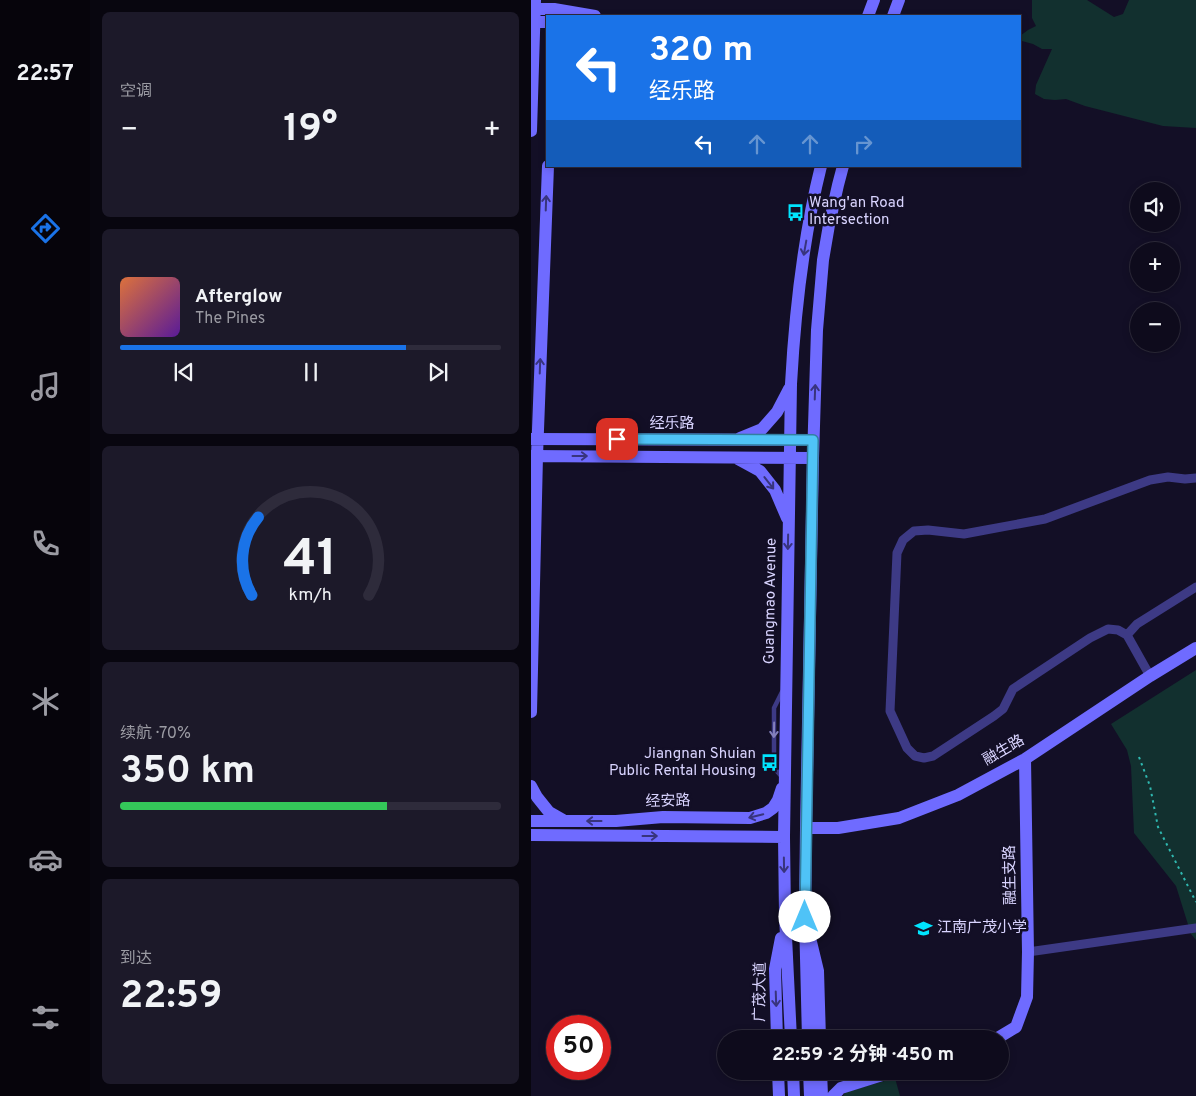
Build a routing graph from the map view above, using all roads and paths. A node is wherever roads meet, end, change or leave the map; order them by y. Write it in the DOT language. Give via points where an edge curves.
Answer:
graph roads {
  1 [pos="874,0"];
  2 [pos="899,0"];
  3 [pos="534,6"];
  4 [pos="554,8"];
  5 [pos="590,15"];
  6 [pos="868,15"];
  7 [pos="893,15"];
  8 [pos="533,22"];
  9 [pos="546,22"];
  10 [pos="532,56"];
  11 [pos="531,130"];
  12 [pos="548,167"];
  13 [pos="821,167"];
  14 [pos="843,167"];
  15 [pos="791,384"];
  16 [pos="534,439"];
  17 [pos="735,440"];
  18 [pos="790,440"];
  19 [pos="813,440"];
  20 [pos="534,456"];
  21 [pos="736,457"];
  22 [pos="790,458"];
  23 [pos="813,458"];
  24 [pos="1196,478"];
  25 [pos="789,522"];
  26 [pos="1196,587"];
  27 [pos="787,602"];
  28 [pos="810,602"];
  29 [pos="1127,635"];
  30 [pos="1196,648"];
  31 [pos="1150,676"];
  32 [pos="531,712"];
  33 [pos="1139,757"];
  34 [pos="1025,759"];
  35 [pos="785,781"];
  36 [pos="531,786"];
  37 [pos="531,821"];
  38 [pos="563,821"];
  39 [pos="806,828"];
  40 [pos="531,835"];
  41 [pos="784,837"];
  42 [pos="1196,902"];
  43 [pos="785,916"];
  44 [pos="805,917"];
  45 [pos="1196,928"];
  46 [pos="1028,952"];
  47 [pos="777,1030"];
  48 [pos="791,1030"];
  49 [pos="808,1030"];
  50 [pos="820,1030"];
  51 [pos="1009,1031"];
  52 [pos="778,1080"];
  53 [pos="793,1080"];
  54 [pos="809,1080"];
  55 [pos="822,1080"];
  56 [pos="829,1080"];
  57 [pos="870,1080"];
  58 [pos="837,1092"];
  59 [pos="779,1096"];
  60 [pos="794,1096"];
  61 [pos="810,1096"];
  62 [pos="822,1096"];
  1 -- 6 [label="main road"];
  2 -- 7 [label="main road"];
  3 -- 4 [label="main road"];
  3 -- 8 [label="main road"];
  4 -- 5 [label="main road"];
  8 -- 9 [label="main road"];
  8 -- 10 [label="main road"];
  10 -- 11 [label="main road"];
  16 -- 12 [label="main road, one-way"];
  13 -- 15 [label="main road, Guangmao Avenue, one-way" via="798,293"];
  19 -- 14 [label="main road, one-way" via="823,260"];
  15 -- 17 [label="main road" via="777,412 762,429"];
  15 -- 18 [label="main road, Guangmao Avenue"];
  16 -- 17 [label="main road, 经乐路"];
  16 -- 20 [label="main road"];
  17 -- 18 [label="main road, 经乐路"];
  18 -- 19 [label="main road, 经乐路"];
  18 -- 22 [label="main road, Guangmao Avenue"];
  19 -- 23 [label="main road"];
  20 -- 21 [label="main road, one-way"];
  20 -- 32 [label="main road"];
  21 -- 22 [label="main road"];
  21 -- 25 [label="main road, one-way" via="760,471 775,490"];
  22 -- 23 [label="main road"];
  22 -- 25 [label="main road, Guangmao Avenue"];
  23 -- 28 [label="main road"];
  24 -- 29 [label="street" via="1150,480 1045,519 964,534 914,531 903,540 897,553 890,711 907,748 915,756 933,756 1003,709 1013,689 1090,638 1108,630 1118,630"];
  25 -- 27 [label="main road, Guangmao Avenue, one-way"];
  26 -- 29 [label="street" via="1137,624"];
  27 -- 28 [label="main road" via="793,592 802,590"];
  27 -- 35 [label="main road, Guangmao Avenue, one-way"];
  28 -- 39 [label="main road"];
  29 -- 31 [label="street"];
  30 -- 31 [label="main road, 融生路"];
  31 -- 34 [label="main road, 融生路"];
  33 -- 42 [label="path" via="1150,786 1158,827"];
  34 -- 39 [label="main road, 融生路" via="958,795 899,818 838,828"];
  34 -- 46 [label="main road, 融生支路"];
  35 -- 38 [label="main road, 经安路, one-way" via="773,808 750,818"];
  35 -- 41 [label="main road, Guangmao Avenue"];
  36 -- 38 [label="main road" via="549,812"];
  37 -- 38 [label="main road, 经安路"];
  39 -- 44 [label="main road"];
  40 -- 41 [label="main road, one-way"];
  41 -- 43 [label="main road, Guangmao Avenue, one-way"];
  43 -- 47 [label="main road, 广茂大道, one-way" via="775,969"];
  43 -- 48 [label="main road, Guangmao Avenue"];
  44 -- 49 [label="main road"];
  44 -- 50 [label="main road" via="818,971"];
  45 -- 46 [label="street"];
  46 -- 51 [label="main road, 融生支路" via="1027,997 1015,1027"];
  52 -- 59 [label="main road"];
  53 -- 60 [label="main road"];
  54 -- 61 [label="main road"];
  55 -- 62 [label="main road"];
  56 -- 58 [label="main road"];
  57 -- 58 [label="main road"];
}
